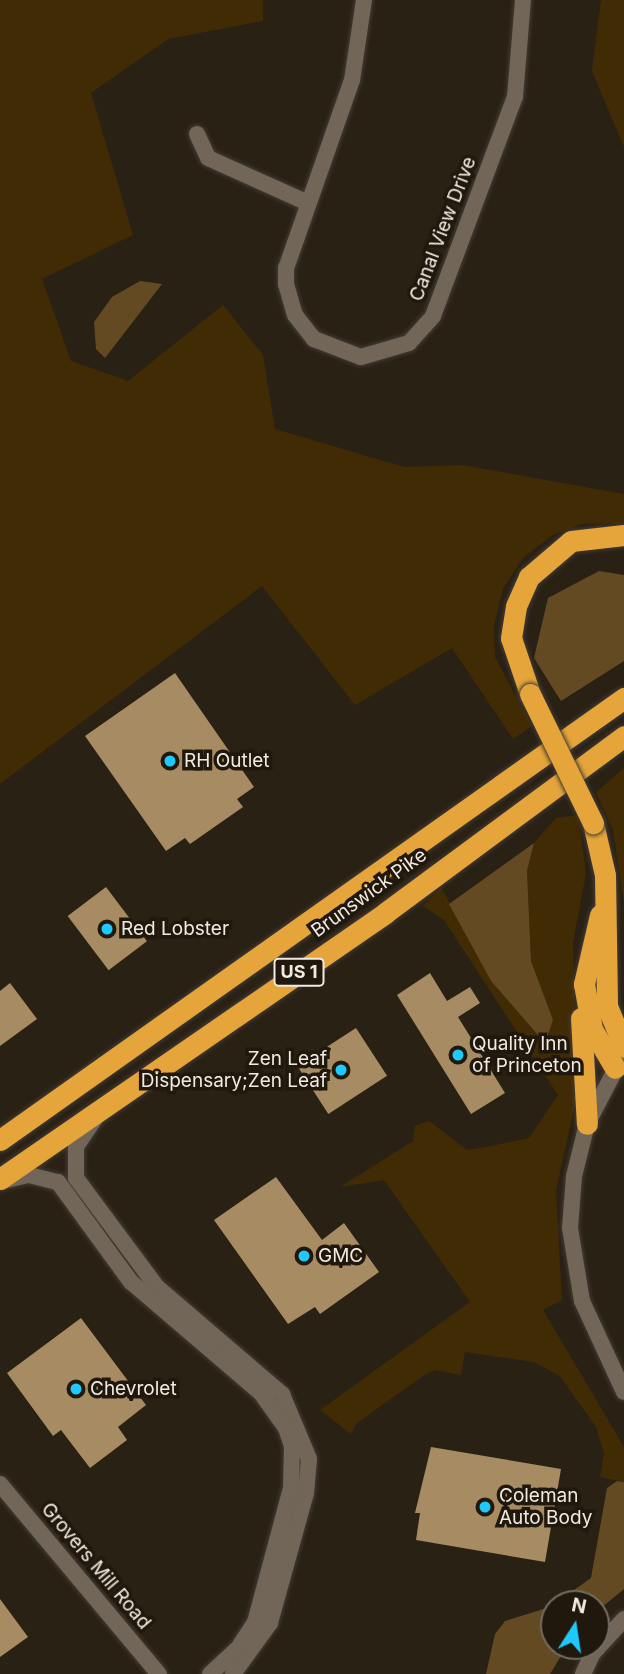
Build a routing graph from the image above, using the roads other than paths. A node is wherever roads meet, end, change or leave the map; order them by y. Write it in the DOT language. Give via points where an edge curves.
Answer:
graph roads {
  1 [pos="364,0"];
  2 [pos="523,0"];
  3 [pos="197,134"];
  4 [pos="309,203"];
  5 [pos="624,535"];
  6 [pos="595,536"];
  7 [pos="624,541"];
  8 [pos="624,698"];
  9 [pos="624,736"];
  10 [pos="624,744"];
  11 [pos="593,758"];
  12 [pos="605,904"];
  13 [pos="624,958"];
  14 [pos="584,984"];
  15 [pos="624,1047"];
  16 [pos="619,1061"];
  17 [pos="104,1105"];
  18 [pos="587,1124"];
  19 [pos="0,1140"];
  20 [pos="0,1181"];
  21 [pos="624,1392"];
  22 [pos="0,1484"];
  23 [pos="624,1619"];
  24 [pos="234,1673"];
  25 [pos="159,1674"];
  26 [pos="210,1674"];
  27 [pos="583,1674"];
  1 -- 4 [label="street, Canal View Drive" via="352,80"];
  2 -- 4 [label="street, Canal View Drive" via="515,97 433,316 409,343 361,357 327,348 304,329 288,300 286,268"];
  3 -- 4 [label="street" via="208,158"];
  5 -- 6 [label="highway"];
  6 -- 7 [label="highway"];
  6 -- 12 [label="highway, bridge" via="549,554 522,590 511,638 530,694 593,823 604,866"];
  8 -- 19 [label="highway, Brunswick Pike / US 1"];
  9 -- 11 [label="highway, Brunswick Pike / US 1"];
  10 -- 11 [label="highway"];
  11 -- 17 [label="highway, Brunswick Pike / US 1" via="385,913"];
  12 -- 13 [label="highway"];
  12 -- 14 [label="highway" via="592,931"];
  12 -- 15 [label="highway" via="607,1006"];
  14 -- 16 [label="highway" via="592,1029"];
  14 -- 18 [label="highway"];
  16 -- 18 [label="street"];
  17 -- 20 [label="highway, Brunswick Pike / US 1"];
  17 -- 24 [label="street" via="76,1147 76,1178 157,1287 282,1394 308,1452 306,1493 270,1623"];
  18 -- 21 [label="street" via="572,1193 571,1251 593,1335"];
  20 -- 26 [label="street" via="29,1175 58,1182 131,1282 261,1394 286,1428 292,1446 291,1488 255,1622 238,1648"];
  22 -- 25 [label="street, Grovers Mill Road"];
  23 -- 27 [label="street" via="600,1644"];
}
